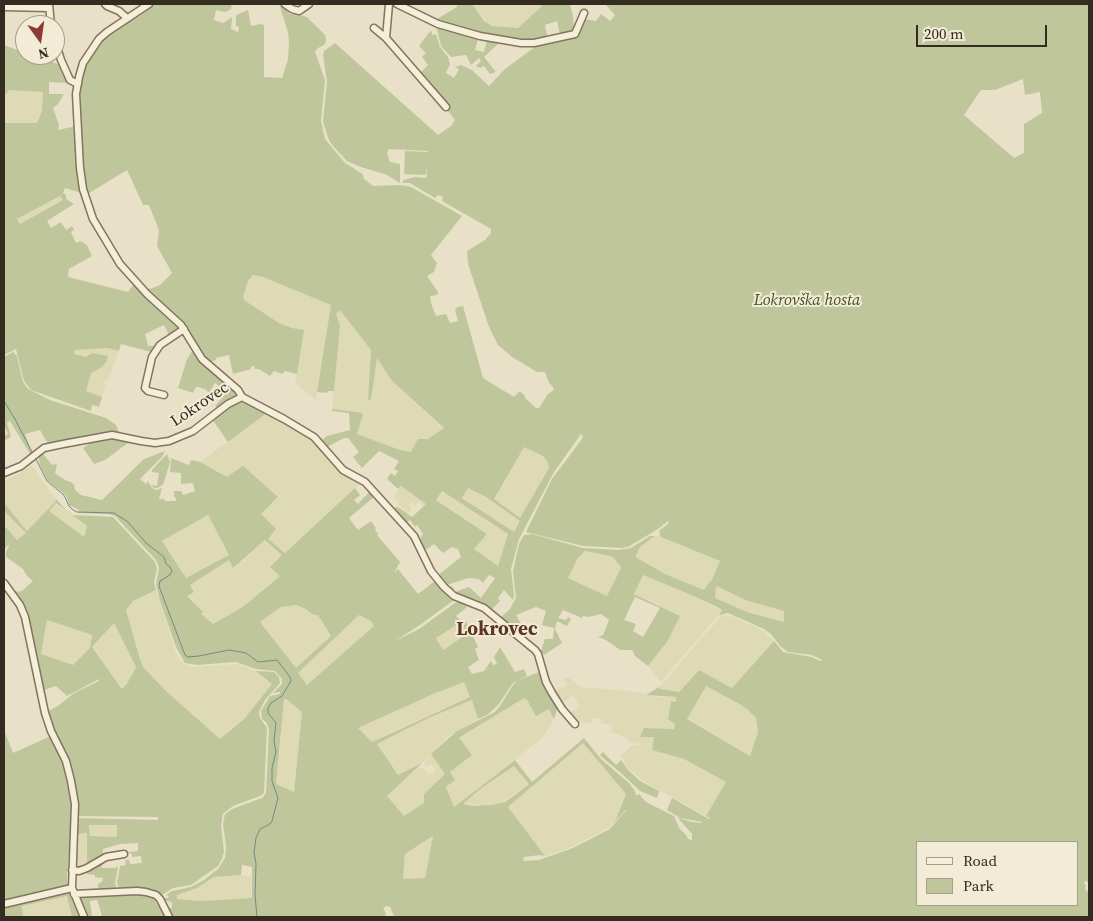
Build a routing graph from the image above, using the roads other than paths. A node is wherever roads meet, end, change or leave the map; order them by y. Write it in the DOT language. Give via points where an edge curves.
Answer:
graph roads {
  1 [pos="105,4"];
  2 [pos="149,4"];
  3 [pos="286,4"];
  4 [pos="309,4"];
  5 [pos="389,4"];
  6 [pos="397,4"];
  7 [pos="49,6"];
  8 [pos="4,7"];
  9 [pos="584,13"];
  10 [pos="127,18"];
  11 [pos="374,28"];
  12 [pos="386,38"];
  13 [pos="63,65"];
  14 [pos="78,84"];
  15 [pos="446,107"];
  16 [pos="184,329"];
  17 [pos="164,395"];
  18 [pos="242,397"];
  19 [pos="4,473"];
  20 [pos="4,583"];
  21 [pos="574,724"];
  22 [pos="124,854"];
  23 [pos="72,870"];
  24 [pos="73,891"];
  25 [pos="4,904"];
  26 [pos="84,917"];
  27 [pos="168,917"];
  1 -- 10 [label="street"];
  2 -- 10 [label="street, Lokrovec"];
  3 -- 4 [label="street" via="299,11"];
  5 -- 12 [label="street"];
  6 -- 9 [label="street" via="438,24 521,43 575,34"];
  7 -- 8 [label="street"];
  10 -- 14 [label="street, Lokrovec" via="107,32 91,50"];
  11 -- 12 [label="street"];
  12 -- 15 [label="street"];
  13 -- 14 [label="street" via="70,80"];
  14 -- 16 [label="street, Lokrovec" via="80,178 93,219 120,264"];
  16 -- 17 [label="street" via="160,345 152,357 145,388"];
  16 -- 18 [label="street, Lokrovec" via="202,358"];
  18 -- 19 [label="street, Lokrovec" via="193,431 170,441 155,443 112,435 51,446"];
  18 -- 21 [label="street" via="314,437 342,470 365,482 414,536 431,571 444,587 454,596 484,608 535,650 546,682"];
  20 -- 23 [label="street" via="25,617 45,713 71,781 75,804"];
  22 -- 23 [label="street" via="106,857 79,871"];
  23 -- 24 [label="street"];
  24 -- 25 [label="street"];
  24 -- 26 [label="street"];
  24 -- 27 [label="street" via="146,892 160,899"];
}
